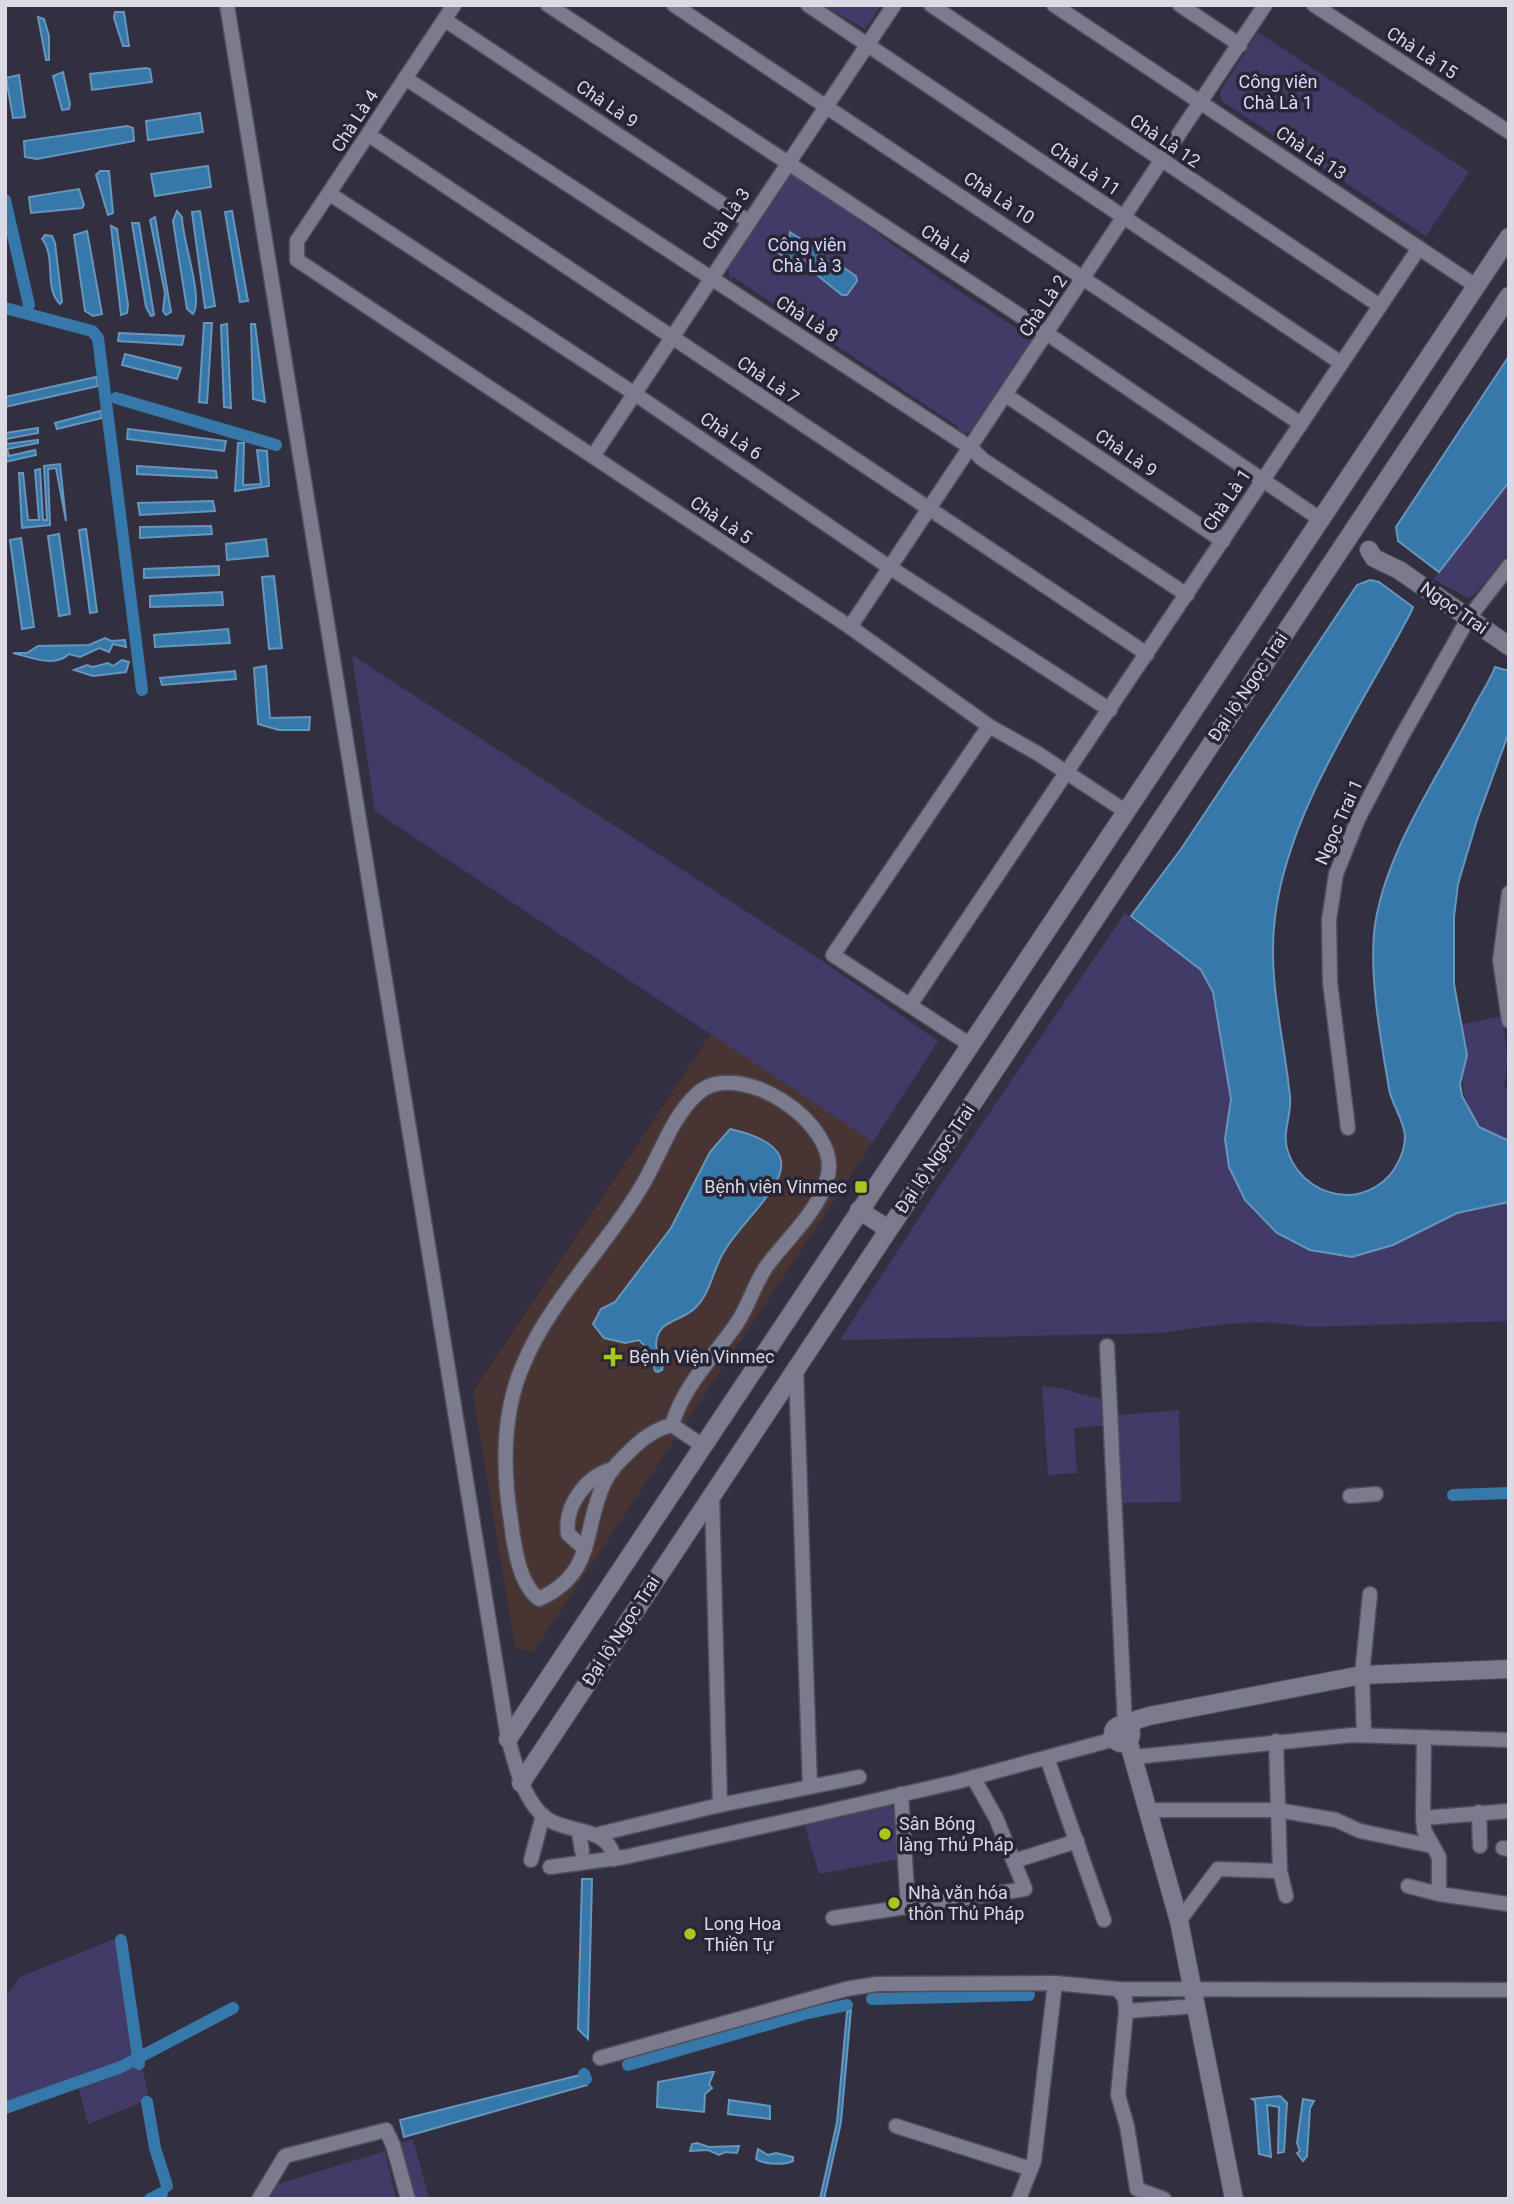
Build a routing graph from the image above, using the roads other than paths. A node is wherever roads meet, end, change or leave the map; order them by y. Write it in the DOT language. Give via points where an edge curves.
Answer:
graph roads {
  1 [pos="227,5"];
  2 [pos="454,5"];
  3 [pos="548,5"];
  4 [pos="674,5"];
  5 [pos="808,5"];
  6 [pos="894,5"];
  7 [pos="931,5"];
  8 [pos="1054,5"];
  9 [pos="1181,5"];
  10 [pos="1265,5"];
  11 [pos="1314,5"];
  12 [pos="445,20"];
  13 [pos="1240,45"];
  14 [pos="867,46"];
  15 [pos="405,78"];
  16 [pos="1200,103"];
  17 [pos="824,107"];
  18 [pos="1509,132"];
  19 [pos="369,135"];
  20 [pos="1161,161"];
  21 [pos="786,163"];
  22 [pos="330,194"];
  23 [pos="1123,217"];
  24 [pos="748,221"];
  25 [pos="1509,237"];
  26 [pos="1419,248"];
  27 [pos="297,261"];
  28 [pos="709,278"];
  29 [pos="1086,278"];
  30 [pos="1476,286"];
  31 [pos="1509,296"];
  32 [pos="1380,306"];
  33 [pos="1046,334"];
  34 [pos="672,340"];
  35 [pos="1341,363"];
  36 [pos="635,394"];
  37 [pos="1007,396"];
  38 [pos="1301,424"];
  39 [pos="971,448"];
  40 [pos="593,456"];
  41 [pos="1263,482"];
  42 [pos="930,510"];
  43 [pos="1320,519"];
  44 [pos="1348,536"];
  45 [pos="1223,541"];
  46 [pos="1509,566"];
  47 [pos="889,567"];
  48 [pos="1186,595"];
  49 [pos="1468,619"];
  50 [pos="850,627"];
  51 [pos="1509,646"];
  52 [pos="1147,654"];
  53 [pos="1110,710"];
  54 [pos="989,726"];
  55 [pos="1067,772"];
  56 [pos="1125,811"];
  57 [pos="1509,893"];
  58 [pos="910,1005"];
  59 [pos="1509,1021"];
  60 [pos="969,1044"];
  61 [pos="1348,1128"];
  62 [pos="859,1210"];
  63 [pos="888,1229"];
  64 [pos="1107,1346"];
  65 [pos="796,1368"];
  66 [pos="672,1425"];
  67 [pos="703,1446"];
  68 [pos="612,1469"];
  69 [pos="712,1493"];
  70 [pos="1376,1494"];
  71 [pos="1350,1496"];
  72 [pos="585,1549"];
  73 [pos="1370,1594"];
  74 [pos="1509,1669"];
  75 [pos="1363,1675"];
  76 [pos="1364,1735"];
  77 [pos="1126,1738"];
  78 [pos="508,1739"];
  79 [pos="1509,1740"];
  80 [pos="1276,1741"];
  81 [pos="1420,1746"];
  82 [pos="1047,1758"];
  83 [pos="859,1777"];
  84 [pos="973,1777"];
  85 [pos="521,1783"];
  86 [pos="810,1787"];
  87 [pos="901,1794"];
  88 [pos="720,1805"];
  89 [pos="1147,1810"];
  90 [pos="1277,1810"];
  91 [pos="1509,1811"];
  92 [pos="1479,1812"];
  93 [pos="542,1815"];
  94 [pos="1423,1818"];
  95 [pos="579,1833"];
  96 [pos="599,1834"];
  97 [pos="1077,1841"];
  98 [pos="1432,1846"];
  99 [pos="1480,1846"];
  100 [pos="582,1851"];
  101 [pos="614,1859"];
  102 [pos="531,1860"];
  103 [pos="1014,1861"];
  104 [pos="550,1867"];
  105 [pos="1280,1871"];
  106 [pos="1408,1886"];
  107 [pos="1439,1894"];
  108 [pos="1286,1896"];
  109 [pos="1508,1903"];
  110 [pos="908,1909"];
  111 [pos="1509,1910"];
  112 [pos="833,1918"];
  113 [pos="1104,1920"];
  114 [pos="1179,1921"];
  115 [pos="1055,1983"];
  116 [pos="1118,1989"];
  117 [pos="1509,1990"];
  118 [pos="1195,1998"];
  119 [pos="1126,2011"];
  120 [pos="600,2057"];
  121 [pos="896,2126"];
  122 [pos="1031,2169"];
  123 [pos="259,2199"];
  124 [pos="408,2199"];
  125 [pos="1019,2199"];
  126 [pos="1164,2199"];
  127 [pos="1234,2199"];
  1 -- 78 [label="street"];
  2 -- 12 [label="street, Chà Là 4"];
  3 -- 21 [label="street, Chà Là"];
  4 -- 17 [label="street, Chà Là 10"];
  5 -- 14 [label="street, Chà Là 11"];
  6 -- 14 [label="street, Chà Là 3"];
  7 -- 20 [label="street, Chà Là 12"];
  8 -- 16 [label="street, Chà Là 13"];
  9 -- 13 [label="street"];
  10 -- 13 [label="street, Chà Là 2"];
  11 -- 18 [label="street, Chà Là 15"];
  12 -- 15 [label="street, Chà Là 4"];
  12 -- 24 [label="street, Chà Là 9"];
  13 -- 16 [label="street, Chà Là 2"];
  14 -- 17 [label="street, Chà Là 3"];
  14 -- 23 [label="street, Chà Là 11"];
  15 -- 19 [label="street, Chà Là 4"];
  15 -- 28 [label="street, Chà Là 8"];
  16 -- 20 [label="street, Chà Là 2"];
  16 -- 26 [label="street, Chà Là 13"];
  17 -- 21 [label="street, Chà Là 3"];
  17 -- 29 [label="street, Chà Là 10"];
  19 -- 22 [label="street, Chà Là 4"];
  19 -- 34 [label="street, Chà Là 7"];
  20 -- 23 [label="street, Chà Là 2"];
  20 -- 32 [label="street, Chà Là 12"];
  21 -- 24 [label="street, Chà Là 3"];
  21 -- 33 [label="street, Chà Là"];
  22 -- 27 [label="street, Chà Là 4" via="297,241"];
  22 -- 36 [label="street, Chà Là 6"];
  23 -- 29 [label="street, Chà Là 2"];
  23 -- 35 [label="street, Chà Là 11"];
  24 -- 28 [label="street, Chà Là 3"];
  25 -- 30 [label="main road, Đại lộ Ngọc Trai"];
  26 -- 30 [label="street, Chà Là 13"];
  26 -- 32 [label="street, Chà Là 1"];
  27 -- 40 [label="street, Chà Là 5"];
  28 -- 34 [label="street, Chà Là 3"];
  28 -- 39 [label="street, Chà Là 8"];
  29 -- 33 [label="street, Chà Là 2"];
  29 -- 38 [label="street, Chà Là 10"];
  30 -- 43 [label="main road, Đại lộ Ngọc Trai"];
  31 -- 44 [label="main road, Đại lộ Ngọc Trai"];
  32 -- 35 [label="street, Chà Là 1"];
  33 -- 37 [label="street, Chà Là 2"];
  33 -- 41 [label="street, Chà Là"];
  34 -- 36 [label="street, Chà Là 3"];
  34 -- 42 [label="street, Chà Là 7"];
  35 -- 38 [label="street, Chà Là 1"];
  36 -- 40 [label="street, Chà Là 3"];
  36 -- 47 [label="street, Chà Là 6"];
  37 -- 39 [label="street, Chà Là 2"];
  37 -- 45 [label="street, Chà Là 9"];
  38 -- 41 [label="street, Chà Là 1"];
  39 -- 42 [label="street, Chà Là 2"];
  39 -- 48 [label="street, Chà Là 8"];
  40 -- 50 [label="street, Chà Là 5"];
  41 -- 43 [label="street, Chà Là"];
  41 -- 45 [label="street, Chà Là 1"];
  42 -- 47 [label="street, Chà Là 2"];
  42 -- 52 [label="street, Chà Là 7"];
  43 -- 44 [label="main road"];
  43 -- 56 [label="main road, Đại lộ Ngọc Trai"];
  44 -- 49 [label="main road, Ngọc Trai" via="1395,562 1399,570"];
  44 -- 63 [label="main road, Đại lộ Ngọc Trai"];
  45 -- 48 [label="street, Chà Là 1"];
  46 -- 49 [label="street, Ngọc Trai 1"];
  47 -- 50 [label="street, Chà Là 2"];
  47 -- 53 [label="street, Chà Là 6"];
  48 -- 52 [label="street, Chà Là 1"];
  49 -- 51 [label="main road, Ngọc Trai"];
  49 -- 61 [label="street, Ngọc Trai 1" via="1358,819 1336,874 1329,920 1330,982"];
  50 -- 54 [label="street, Chà Là 5"];
  52 -- 53 [label="street, Chà Là 1"];
  53 -- 55 [label="street, Chà Là 1"];
  54 -- 55 [label="street, Chà Là 5"];
  54 -- 58 [label="street" via="833,955"];
  55 -- 56 [label="street, Chà Là 5"];
  55 -- 58 [label="street, Chà Là 1"];
  56 -- 60 [label="main road, Đại lộ Ngọc Trai"];
  57 -- 59 [label="street" via="1500,949"];
  58 -- 60 [label="street"];
  60 -- 62 [label="main road, Đại lộ Ngọc Trai"];
  62 -- 63 [label="main road"];
  62 -- 67 [label="main road, Đại lộ Ngọc Trai"];
  63 -- 65 [label="main road, Đại lộ Ngọc Trai"];
  64 -- 77 [label="street"];
  65 -- 69 [label="main road, Đại lộ Ngọc Trai"];
  65 -- 86 [label="street"];
  66 -- 67 [label="street"];
  66 -- 68 [label="street" via="645,1437"];
  66 -- 72 [label="street" via="684,1394 741,1316 766,1267 813,1208 828,1177 830,1156 818,1132 788,1105 747,1085 712,1085 698,1094 676,1121 627,1209 549,1316 522,1366 508,1422 505,1484 513,1539 531,1594 539,1599 572,1577"];
  67 -- 78 [label="main road, Đại lộ Ngọc Trai"];
  68 -- 72 [label="street"];
  68 -- 72 [label="street" via="590,1480 569,1511 568,1534"];
  69 -- 85 [label="main road, Đại lộ Ngọc Trai"];
  69 -- 88 [label="street" via="714,1734"];
  70 -- 71 [label="street"];
  73 -- 75 [label="street"];
  74 -- 75 [label="main road"];
  75 -- 76 [label="street"];
  75 -- 77 [label="main road" via="1138,1718"];
  76 -- 80 [label="street"];
  76 -- 81 [label="street"];
  77 -- 80 [label="street"];
  77 -- 82 [label="street"];
  77 -- 89 [label="main road"];
  78 -- 85 [label="street"];
  79 -- 81 [label="street"];
  80 -- 90 [label="street"];
  81 -- 94 [label="street"];
  82 -- 84 [label="street"];
  82 -- 97 [label="street"];
  83 -- 86 [label="street"];
  84 -- 87 [label="street"];
  84 -- 103 [label="street"];
  85 -- 93 [label="street"];
  86 -- 88 [label="street"];
  87 -- 101 [label="street"];
  87 -- 110 [label="street"];
  88 -- 96 [label="street"];
  89 -- 90 [label="street"];
  89 -- 114 [label="main road"];
  90 -- 98 [label="street"];
  90 -- 105 [label="street"];
  91 -- 92 [label="street"];
  92 -- 94 [label="street"];
  92 -- 99 [label="street"];
  93 -- 95 [label="street"];
  93 -- 102 [label="street"];
  94 -- 98 [label="street"];
  95 -- 96 [label="street"];
  95 -- 100 [label="street"];
  96 -- 101 [label="street"];
  97 -- 103 [label="street"];
  97 -- 113 [label="street"];
  98 -- 107 [label="street" via="1439,1857"];
  101 -- 104 [label="street"];
  103 -- 110 [label="street" via="1025,1889"];
  105 -- 108 [label="street"];
  105 -- 114 [label="street" via="1218,1869"];
  106 -- 107 [label="street"];
  107 -- 109 [label="street"];
  109 -- 111 [label="street"];
  110 -- 112 [label="street"];
  114 -- 118 [label="main road"];
  115 -- 116 [label="street"];
  115 -- 120 [label="street" via="857,1986"];
  115 -- 122 [label="street"];
  116 -- 118 [label="street"];
  116 -- 119 [label="street"];
  117 -- 118 [label="street"];
  118 -- 119 [label="street"];
  118 -- 127 [label="main road"];
  119 -- 126 [label="street" via="1118,2095 1137,2189"];
  121 -- 122 [label="street"];
  122 -- 125 [label="street"];
  123 -- 124 [label="street" via="285,2156 386,2130"];
}
